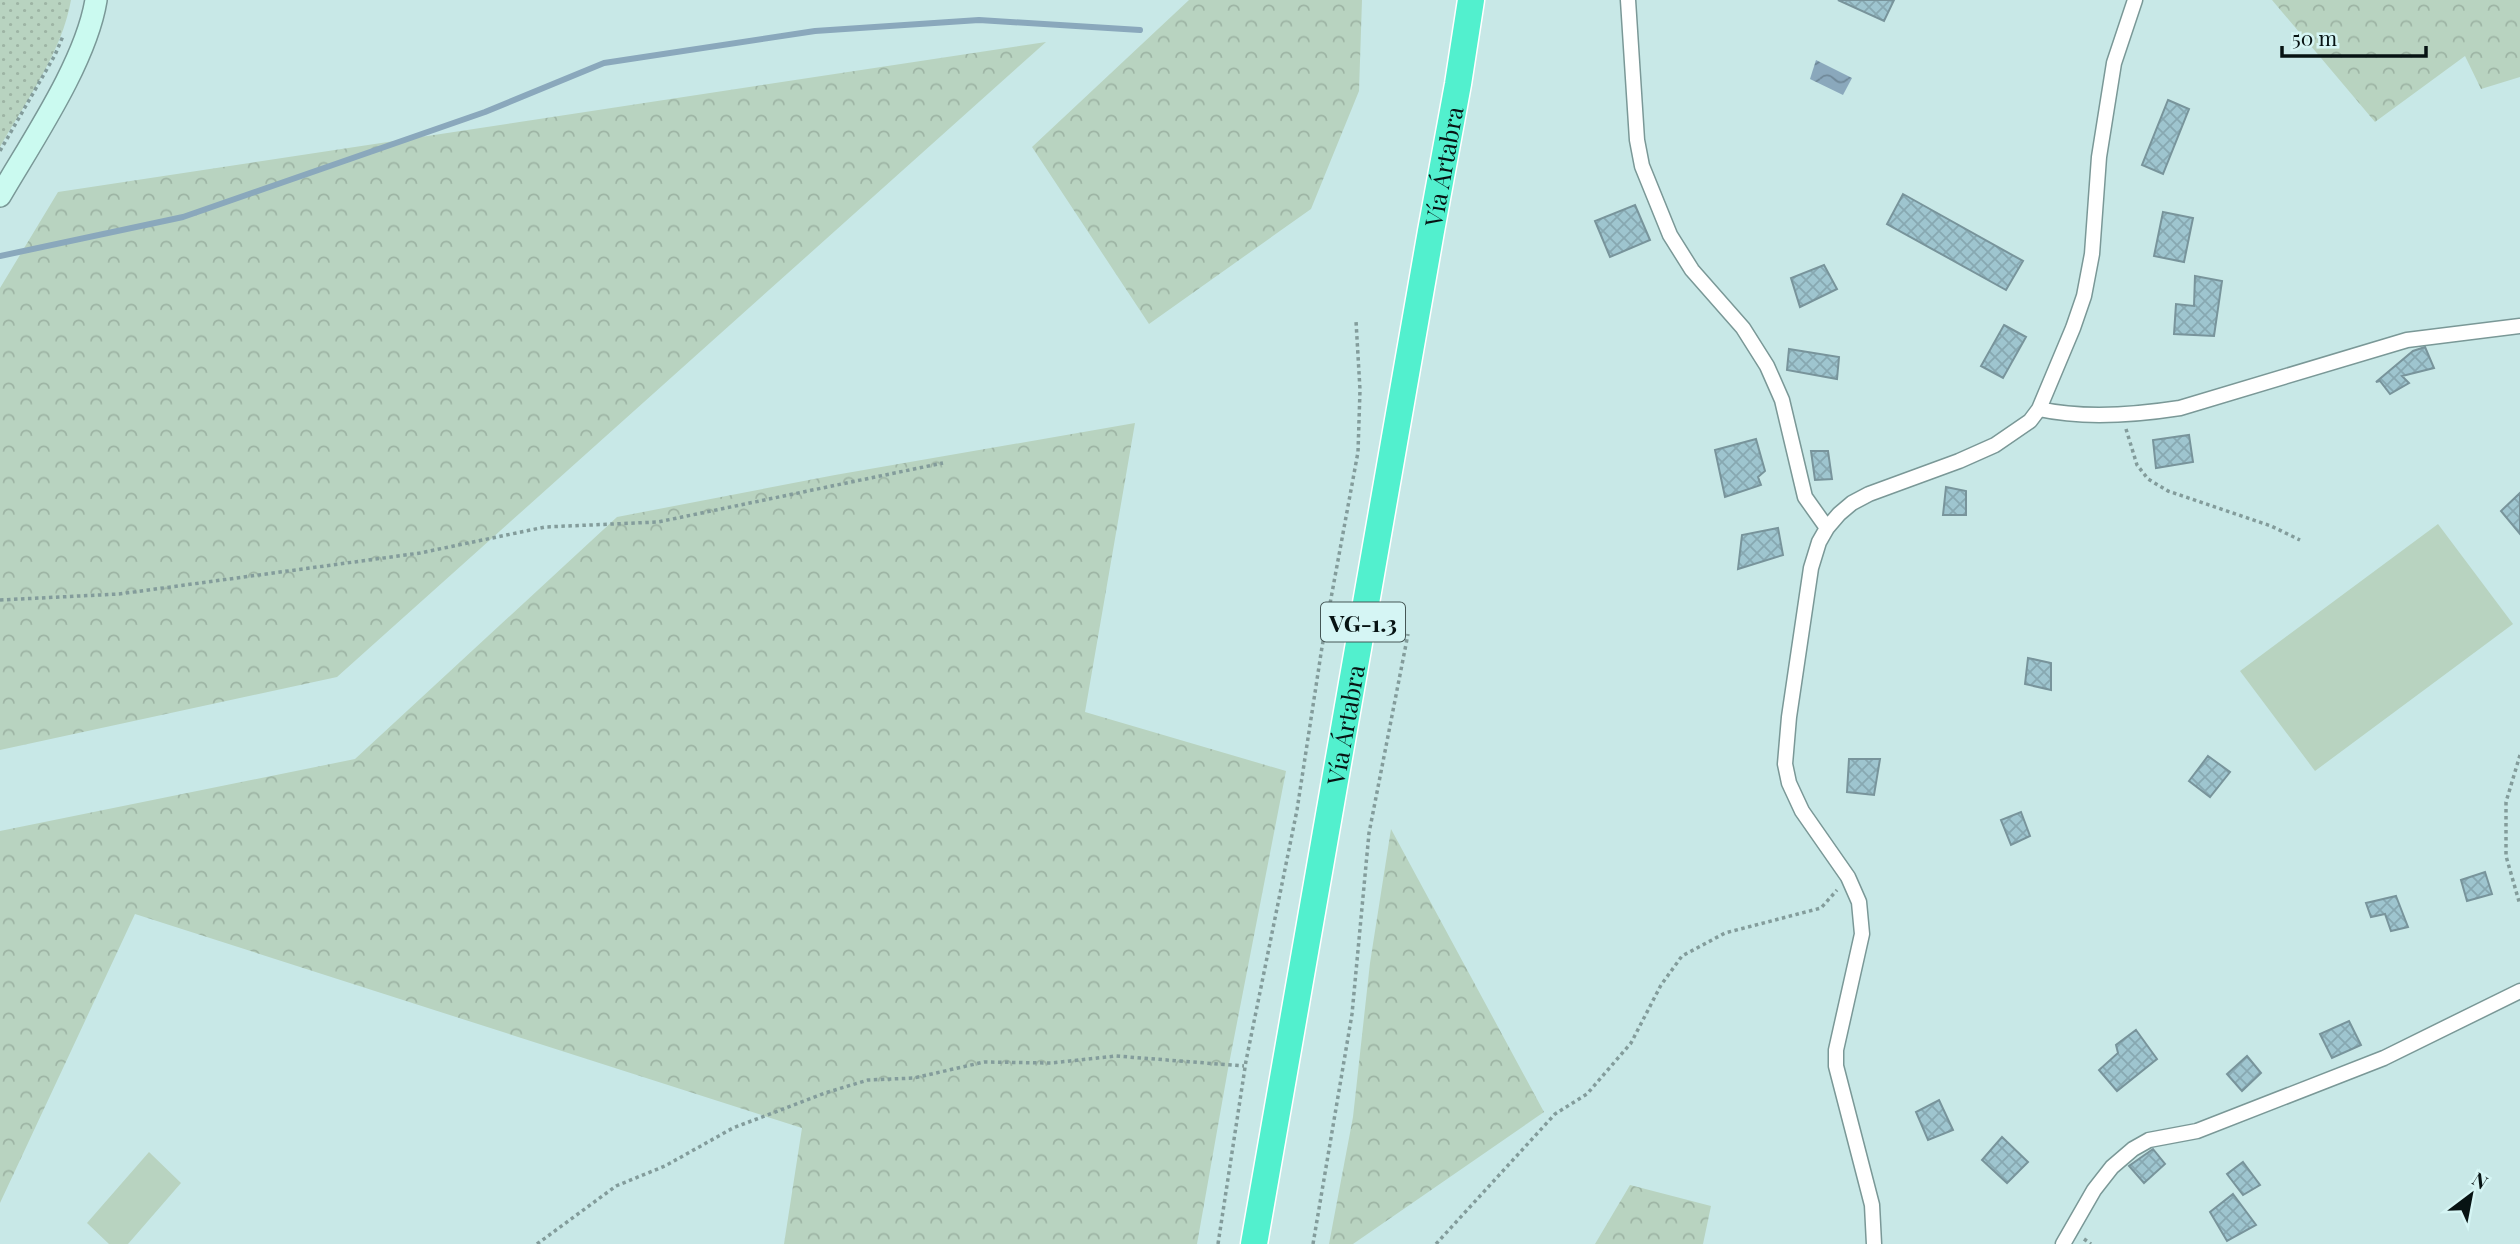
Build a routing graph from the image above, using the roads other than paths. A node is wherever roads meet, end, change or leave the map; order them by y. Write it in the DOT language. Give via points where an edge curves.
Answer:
graph roads {
  1 [pos="96,0"];
  2 [pos="1471,0"];
  3 [pos="1628,0"];
  4 [pos="2135,0"];
  5 [pos="0,196"];
  6 [pos="2520,326"];
  7 [pos="2039,410"];
  8 [pos="1827,528"];
  9 [pos="2520,991"];
  10 [pos="1254,1244"];
  11 [pos="1874,1244"];
  12 [pos="2063,1244"];
  1 -- 5 [label="street" via="83,46"];
  2 -- 10 [label="highway, Vía Ártabra / VG-1.3"];
  3 -- 8 [label="street" via="1637,141 1643,166 1670,235 1767,366 1782,400 1805,497"];
  4 -- 7 [label="street" via="2114,63 2084,296"];
  6 -- 7 [label="street" via="2407,340 2180,408 2148,413"];
  7 -- 8 [label="street" via="1995,445 1852,503"];
  8 -- 11 [label="street" via="1811,568 1785,764 1802,811 1848,877 1859,902 1862,934 1836,1066 1872,1205"];
  9 -- 12 [label="street" via="2384,1058 2197,1130 2149,1140 2112,1167"];
}
